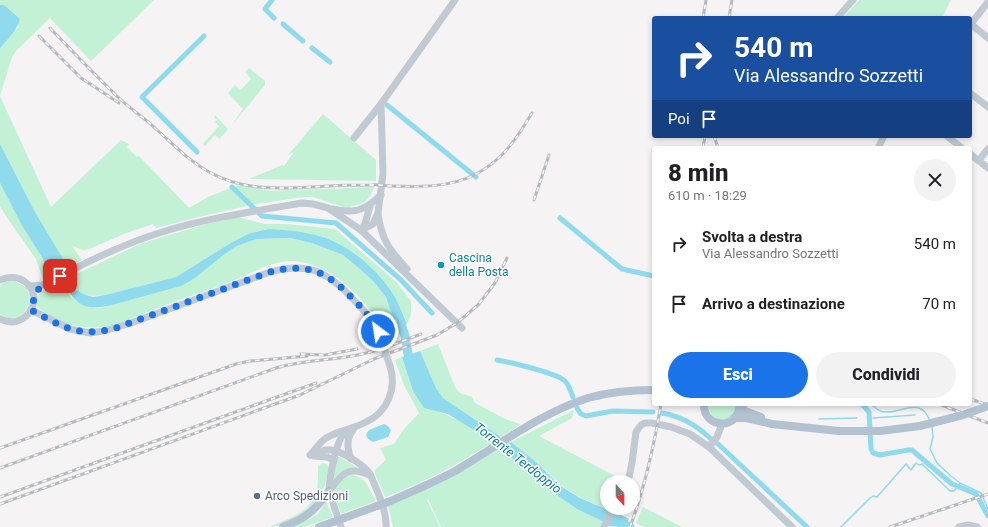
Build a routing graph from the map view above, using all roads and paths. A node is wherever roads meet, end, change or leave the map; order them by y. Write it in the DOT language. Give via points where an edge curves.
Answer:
graph roads {
  1 [pos="455,0"];
  2 [pos="853,0"];
  3 [pos="985,1"];
  4 [pos="839,16"];
  5 [pos="972,21"];
  6 [pos="972,26"];
  7 [pos="988,38"];
  8 [pos="972,95"];
  9 [pos="381,104"];
  10 [pos="988,107"];
  11 [pos="354,138"];
  12 [pos="950,138"];
  13 [pos="960,146"];
  14 [pos="988,149"];
  15 [pos="972,156"];
  16 [pos="978,160"];
  17 [pos="988,168"];
  18 [pos="381,195"];
  19 [pos="370,206"];
  20 [pos="328,208"];
  21 [pos="378,213"];
  22 [pos="361,230"];
  23 [pos="410,278"];
  24 [pos="0,280"];
  25 [pos="46,283"];
  26 [pos="29,286"];
  27 [pos="34,296"];
  28 [pos="31,310"];
  29 [pos="0,319"];
  30 [pos="462,328"];
  31 [pos="652,390"];
  32 [pos="702,406"];
  33 [pos="740,406"];
  34 [pos="741,406"];
  35 [pos="988,406"];
  36 [pos="734,418"];
  37 [pos="722,424"];
  38 [pos="785,425"];
  39 [pos="356,427"];
  40 [pos="709,447"];
  41 [pos="336,452"];
  42 [pos="310,456"];
  43 [pos="351,458"];
  44 [pos="334,460"];
  45 [pos="629,475"];
  46 [pos="371,476"];
  47 [pos="329,491"];
  48 [pos="611,515"];
  49 [pos="283,527"];
  50 [pos="319,527"];
  51 [pos="341,527"];
  52 [pos="386,527"];
  53 [pos="604,527"];
  54 [pos="792,527"];
  55 [pos="959,527"];
  56 [pos="977,527"];
  1 -- 9 [label="street"];
  2 -- 4 [label="street"];
  3 -- 5 [label="street"];
  6 -- 7 [label="street"];
  8 -- 10 [label="street"];
  9 -- 11 [label="street"];
  9 -- 18 [label="street"];
  12 -- 13 [label="street"];
  14 -- 16 [label="street"];
  15 -- 16 [label="street"];
  16 -- 17 [label="street"];
  18 -- 19 [label="street"];
  18 -- 21 [label="street"];
  19 -- 20 [label="street" via="357,211"];
  19 -- 22 [label="street"];
  20 -- 22 [label="street"];
  20 -- 25 [label="street" via="302,203 214,219 161,232 120,247"];
  21 -- 22 [label="street" via="373,224"];
  21 -- 23 [label="street" via="380,227 388,247 409,271"];
  22 -- 23 [label="street"];
  23 -- 30 [label="street"];
  24 -- 26 [label="street" via="14,277"];
  25 -- 26 [label="street"];
  25 -- 27 [label="street"];
  26 -- 27 [label="street"];
  27 -- 28 [label="street"];
  28 -- 29 [label="street" via="18,321"];
  28 -- 39 [label="street, bridge" via="70,329 104,331 282,268 310,269 335,281 366,312 378,331 390,366 393,382 389,400 378,414"];
  31 -- 50 [label="main road, bridge" via="599,395 568,406 415,491"];
  32 -- 37 [label="main road" via="711,421"];
  33 -- 36 [label="main road"];
  34 -- 38 [label="main road" via="751,414"];
  35 -- 38 [label="main road, bridge" via="920,426 870,431 824,430"];
  36 -- 37 [label="main road"];
  36 -- 38 [label="main road"];
  37 -- 40 [label="street" via="717,437"];
  39 -- 41 [label="street" via="344,435"];
  39 -- 42 [label="street" via="319,442"];
  39 -- 43 [label="street" via="347,445"];
  40 -- 45 [label="street" via="678,429 645,423 636,432"];
  40 -- 54 [label="street"];
  41 -- 42 [label="street" via="326,450"];
  41 -- 43 [label="street"];
  41 -- 44 [label="street"];
  42 -- 44 [label="street"];
  43 -- 46 [label="street"];
  44 -- 47 [label="street"];
  46 -- 47 [label="street" via="363,472 346,472"];
  46 -- 52 [label="street" via="386,518"];
  47 -- 49 [label="main road" via="316,509"];
  47 -- 51 [label="street"];
  48 -- 53 [label="street"];
  55 -- 56 [label="street"];
}
